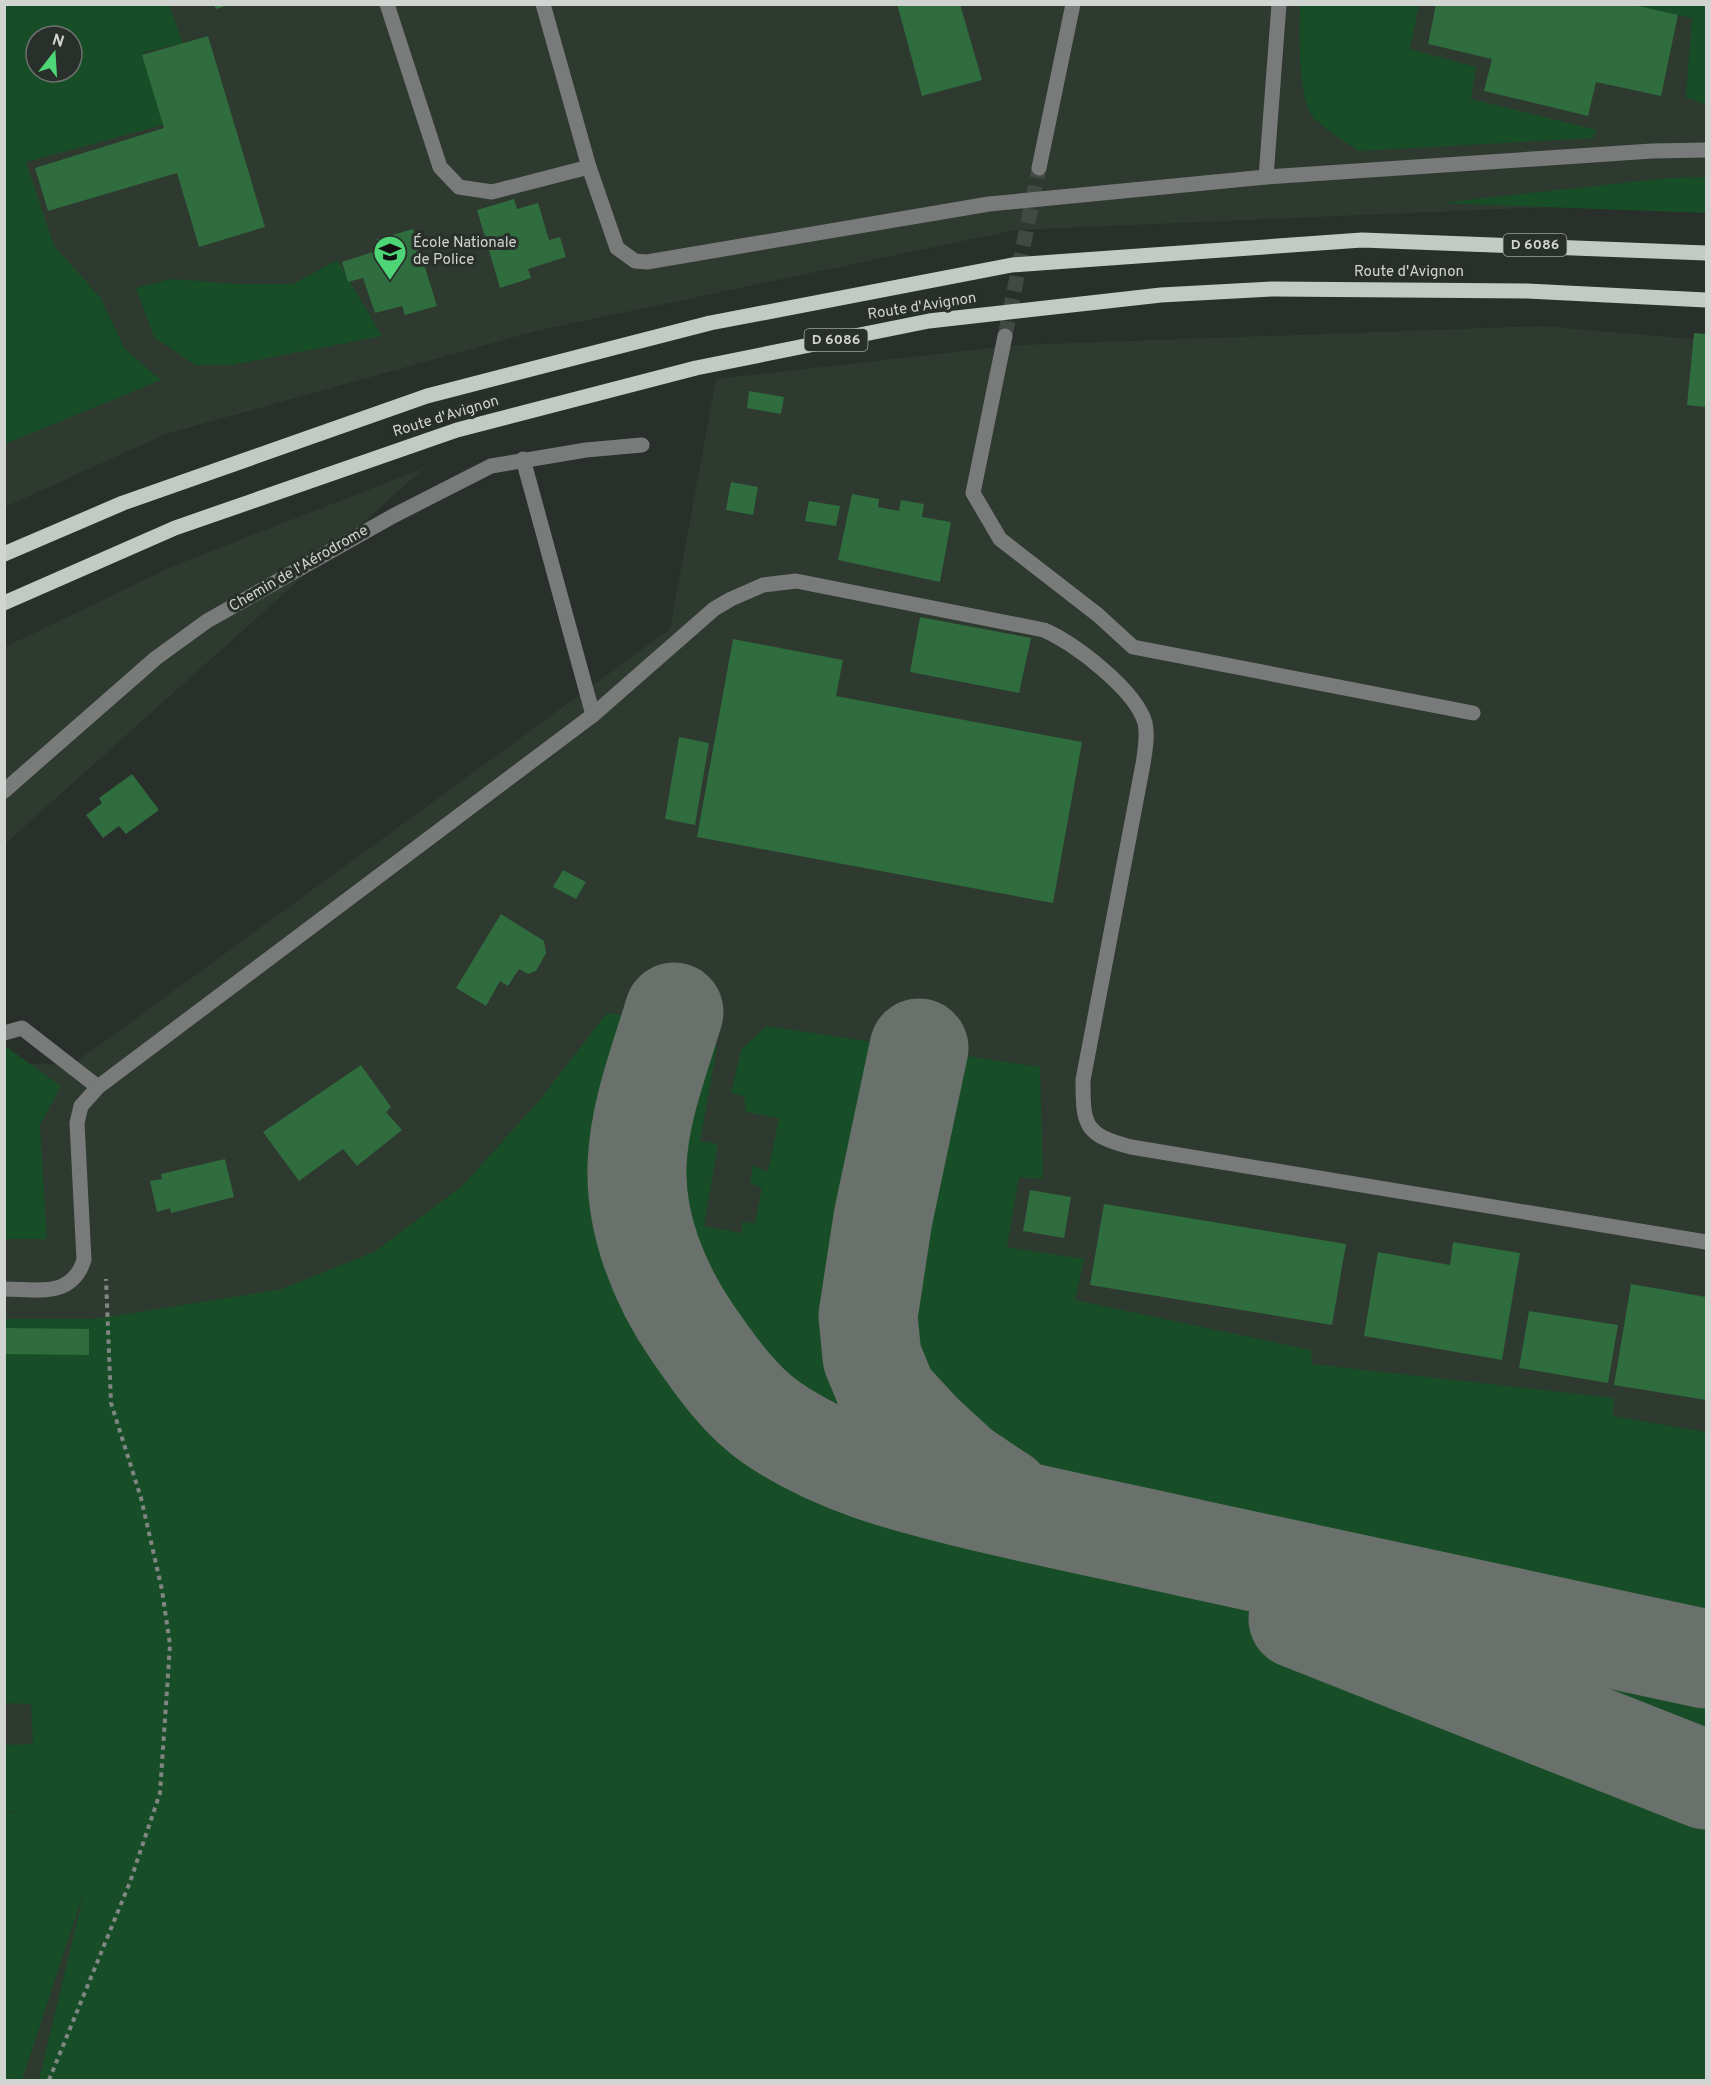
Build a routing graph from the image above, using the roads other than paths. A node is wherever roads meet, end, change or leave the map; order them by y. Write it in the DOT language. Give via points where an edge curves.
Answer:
graph roads {
  1 [pos="387,4"];
  2 [pos="543,4"];
  3 [pos="1073,4"];
  4 [pos="1279,4"];
  5 [pos="1707,150"];
  6 [pos="589,167"];
  7 [pos="1039,168"];
  8 [pos="1266,177"];
  9 [pos="1707,253"];
  10 [pos="1707,300"];
  11 [pos="1005,336"];
  12 [pos="642,445"];
  13 [pos="523,459"];
  14 [pos="4,554"];
  15 [pos="4,603"];
  16 [pos="1473,713"];
  17 [pos="593,715"];
  18 [pos="4,791"];
  19 [pos="4,1033"];
  20 [pos="98,1087"];
  21 [pos="1707,1242"];
  22 [pos="4,1288"];
  1 -- 6 [label="street" via="440,167 459,187 492,192"];
  2 -- 6 [label="street"];
  3 -- 7 [label="street"];
  4 -- 8 [label="street"];
  5 -- 8 [label="street"];
  6 -- 8 [label="street" via="616,248 635,261 647,262 989,204"];
  9 -- 14 [label="main road, Route d'Avignon / D 6086" via="1362,240 1012,265 710,323 427,396 123,503"];
  10 -- 15 [label="main road, Route d'Avignon / D 6086" via="1516,291 1272,289 1161,295 929,321 696,368 457,430 175,528"];
  11 -- 16 [label="street" via="973,493 1000,539 1098,615 1132,647"];
  12 -- 13 [label="street, Chemin de l'Aérodrome"];
  13 -- 17 [label="street"];
  13 -- 18 [label="street, Chemin de l'Aérodrome" via="491,466 207,621 156,657"];
  17 -- 20 [label="street"];
  17 -- 21 [label="street" via="714,609 763,585 796,581 816,584 1054,634 1126,692 1144,722 1147,737 1083,1080 1086,1122 1097,1134 1131,1147"];
  19 -- 20 [label="street" via="22,1028"];
  20 -- 22 [label="street" via="81,1106 77,1123 84,1260 81,1271 64,1287 55,1289"];
}
